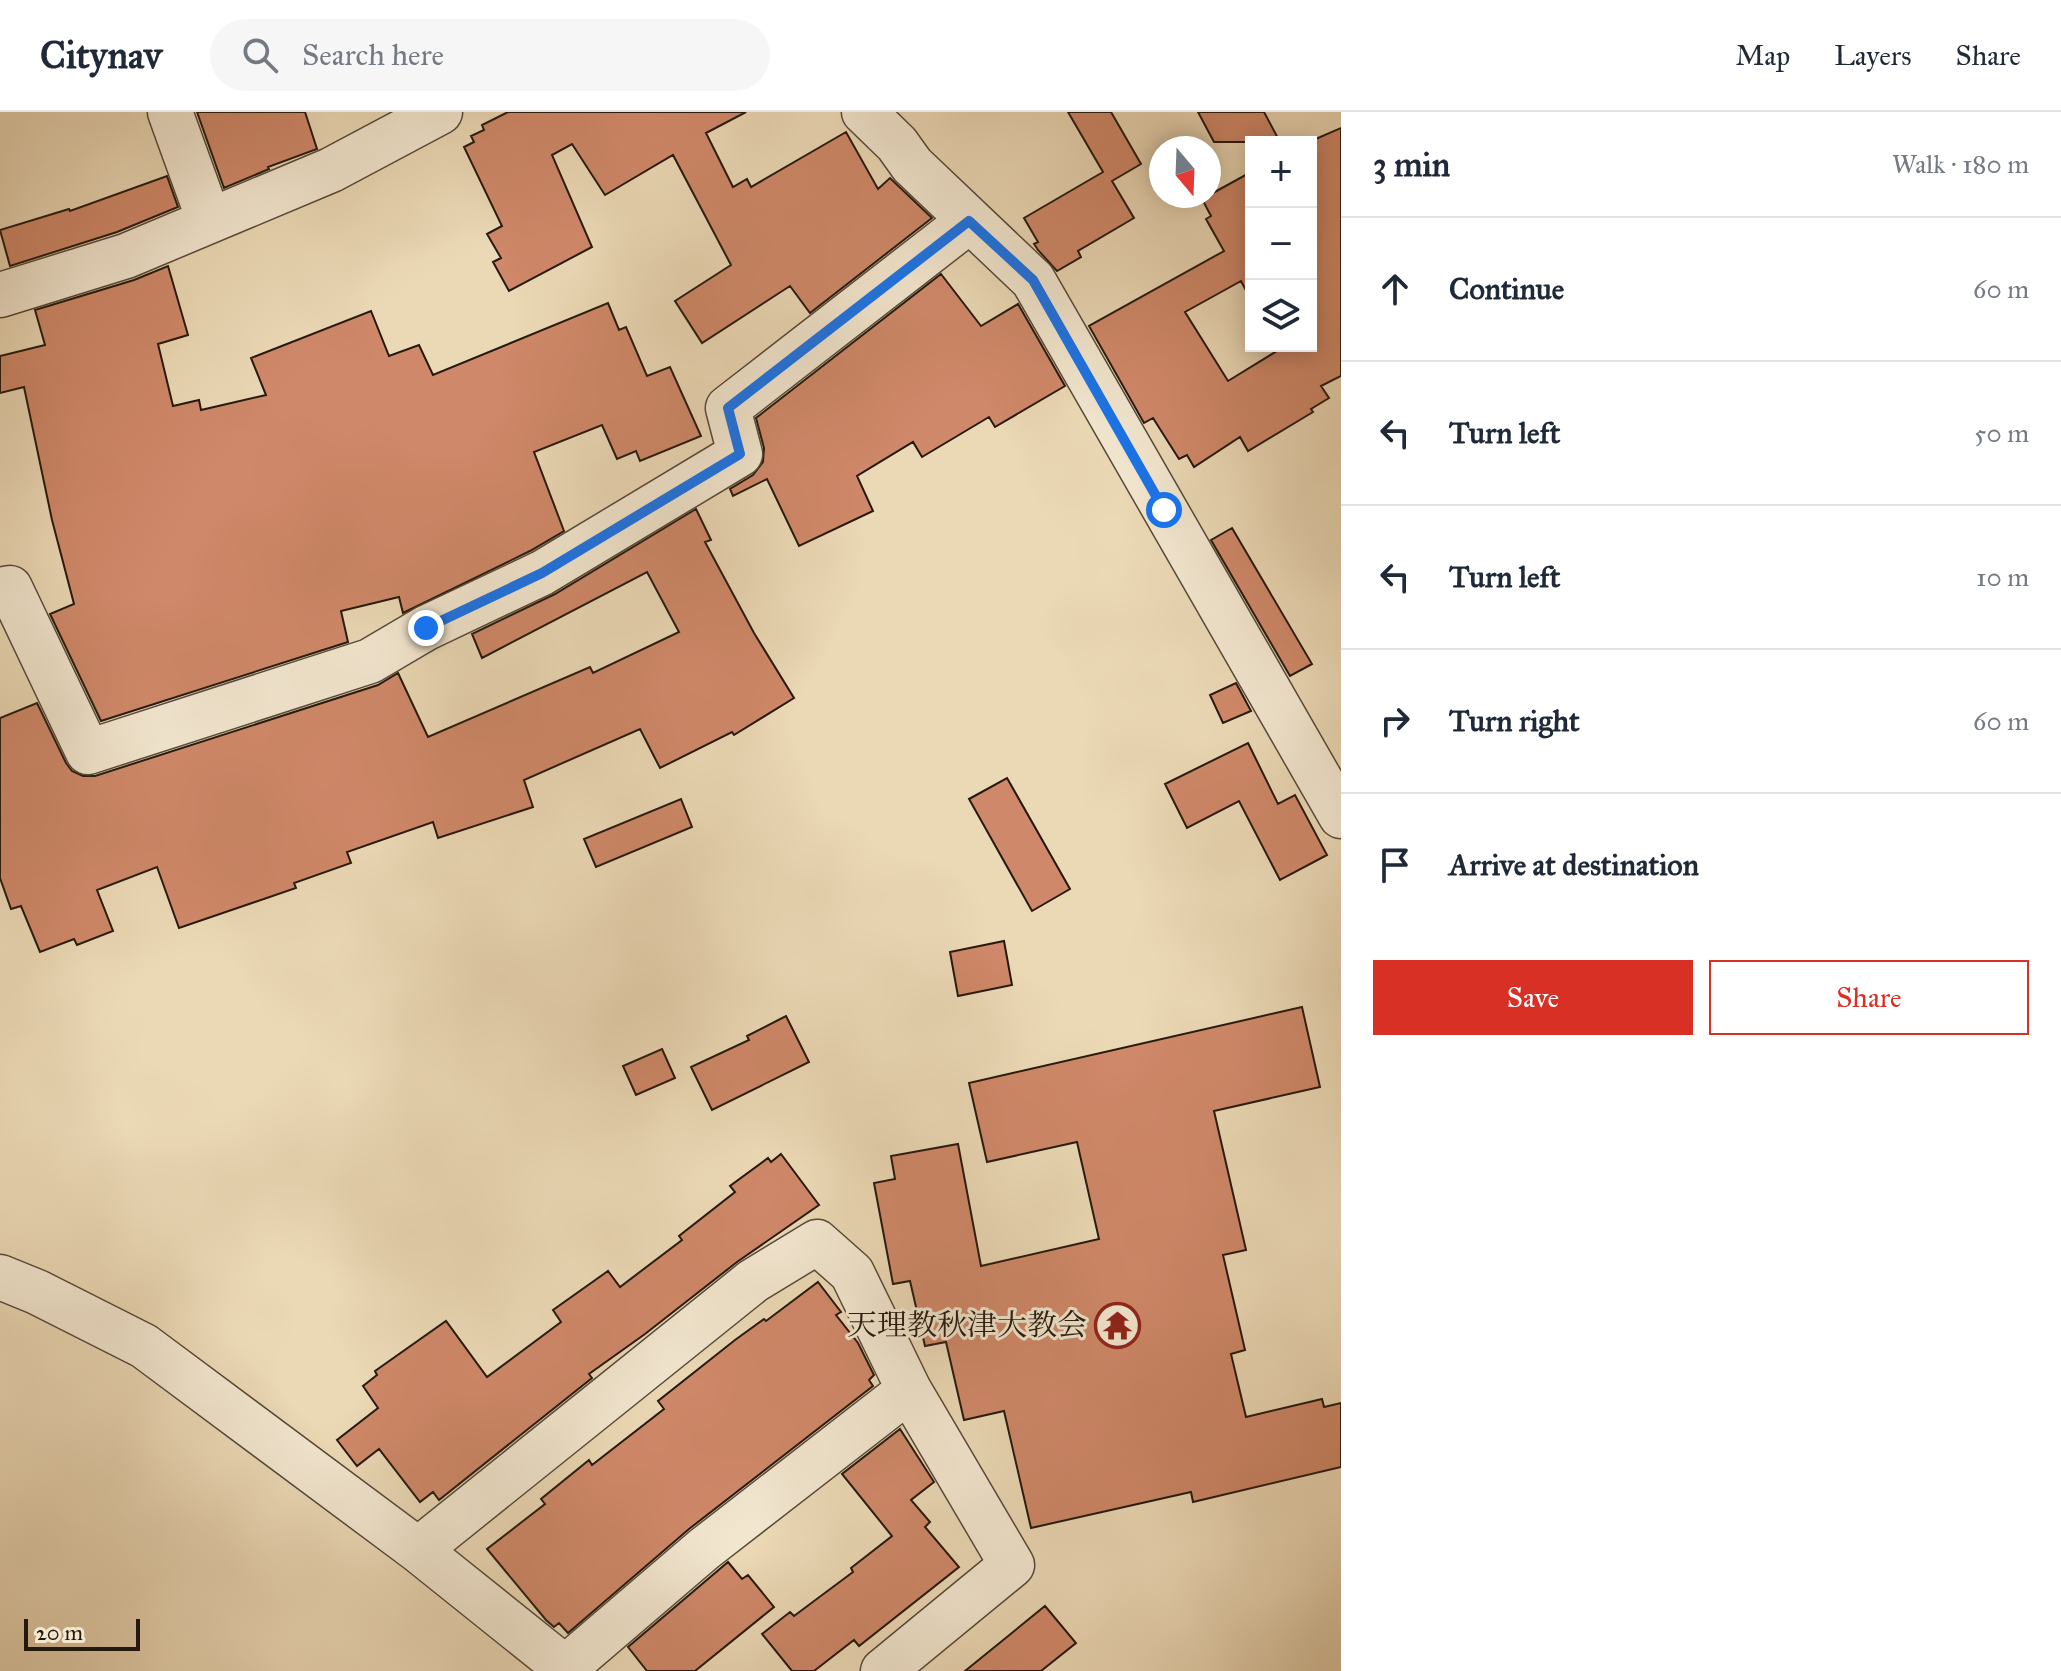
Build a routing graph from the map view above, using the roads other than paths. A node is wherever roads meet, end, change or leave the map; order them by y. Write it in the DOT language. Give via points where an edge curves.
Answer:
graph roads {
  1 [pos="170,112"];
  2 [pos="440,112"];
  3 [pos="864,112"];
  4 [pos="209,220"];
  5 [pos="969,221"];
  6 [pos="0,295"];
  7 [pos="0,590"];
  8 [pos="1341,816"];
  9 [pos="0,1277"];
  10 [pos="909,1390"];
  11 [pos="418,1550"];
  12 [pos="567,1670"];
  13 [pos="883,1671"];
  1 -- 4 [label="street"];
  2 -- 4 [label="street" via="331,170"];
  3 -- 5 [label="street"];
  4 -- 6 [label="street" via="126,256"];
  5 -- 7 [label="street" via="728,408 740,454 542,573 370,661 88,752 10,588"];
  5 -- 8 [label="street" via="1033,280"];
  9 -- 11 [label="street" via="144,1346"];
  10 -- 11 [label="street" via="852,1273 817,1242 753,1281"];
  10 -- 12 [label="street" via="704,1549"];
  10 -- 13 [label="street" via="1012,1565"];
  11 -- 12 [label="street"];
}
